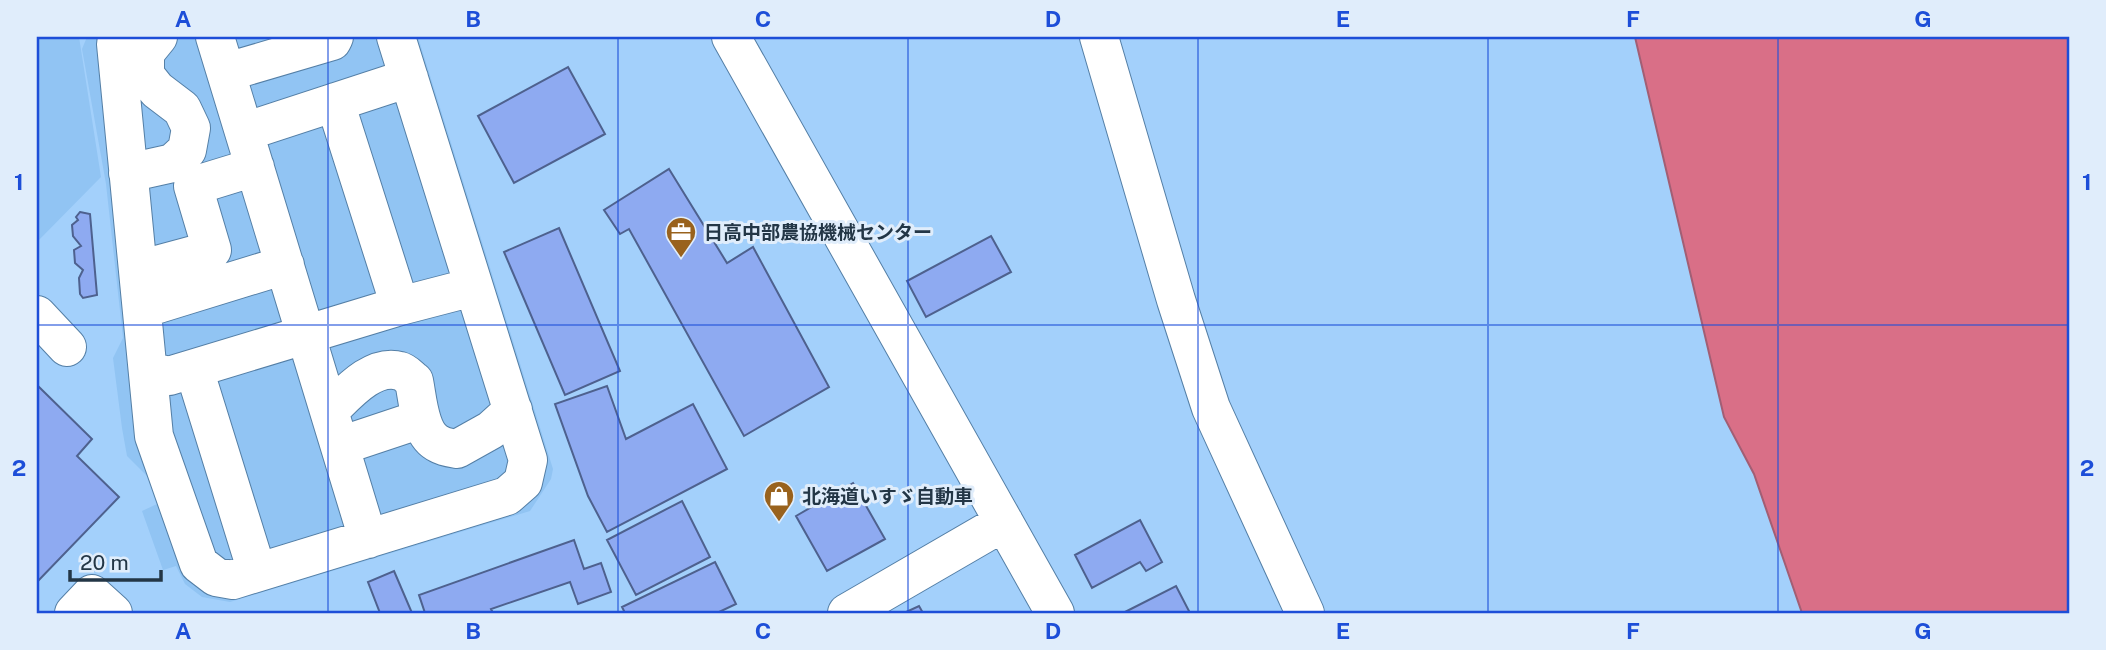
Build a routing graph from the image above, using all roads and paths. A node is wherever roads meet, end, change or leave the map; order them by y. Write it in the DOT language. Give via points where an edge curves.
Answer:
graph roads {
  1 [pos="120,37"];
  2 [pos="158,37"];
  3 [pos="215,37"];
  4 [pos="334,37"];
  5 [pos="396,37"];
  6 [pos="731,37"];
  7 [pos="1099,37"];
  8 [pos="290,45"];
  9 [pos="227,72"];
  10 [pos="409,78"];
  11 [pos="335,103"];
  12 [pos="249,149"];
  13 [pos="128,173"];
  14 [pos="285,265"];
  15 [pos="138,270"];
  16 [pos="473,287"];
  17 [pos="400,306"];
  18 [pos="142,309"];
  19 [pos="37,315"];
  20 [pos="306,335"];
  21 [pos="67,347"];
  22 [pos="194,369"];
  23 [pos="148,371"];
  24 [pos="513,410"];
  25 [pos="422,419"];
  26 [pos="334,429"];
  27 [pos="1004,522"];
  28 [pos="368,540"];
  29 [pos="257,572"];
  30 [pos="74,613"];
  31 [pos="113,613"];
  32 [pos="847,613"];
  33 [pos="1055,613"];
  34 [pos="1305,613"];
  1 -- 13 [label="street" via="116,44"];
  2 -- 13 [label="street" via="145,53 145,75 182,109 191,128 187,150 173,163"];
  3 -- 9 [label="street"];
  4 -- 8 [label="street" via="332,41"];
  5 -- 10 [label="street"];
  6 -- 27 [label="street"];
  7 -- 34 [label="street" via="1211,408"];
  8 -- 9 [label="street"];
  9 -- 12 [label="street"];
  10 -- 11 [label="street"];
  10 -- 16 [label="street"];
  11 -- 12 [label="street"];
  11 -- 17 [label="street"];
  12 -- 14 [label="street"];
  12 -- 15 [label="street" via="193,186 212,250"];
  13 -- 15 [label="street"];
  14 -- 18 [label="street"];
  14 -- 20 [label="street"];
  15 -- 18 [label="street"];
  16 -- 17 [label="street"];
  16 -- 24 [label="street"];
  17 -- 20 [label="street"];
  18 -- 23 [label="street"];
  19 -- 21 [label="street"];
  20 -- 22 [label="street"];
  20 -- 26 [label="street"];
  22 -- 23 [label="street" via="169,376"];
  22 -- 29 [label="street"];
  23 -- 29 [label="street" via="155,436 199,564 216,577 233,580"];
  24 -- 25 [label="street" via="491,430 457,449 437,444"];
  24 -- 28 [label="street" via="528,460 523,482 508,496"];
  25 -- 26 [label="street"];
  25 -- 26 [label="street" via="414,380 401,371 384,371 363,380"];
  26 -- 28 [label="street"];
  27 -- 32 [label="street"];
  27 -- 33 [label="street"];
  28 -- 29 [label="street"];
  30 -- 31 [label="street" via="92,594"];
}
